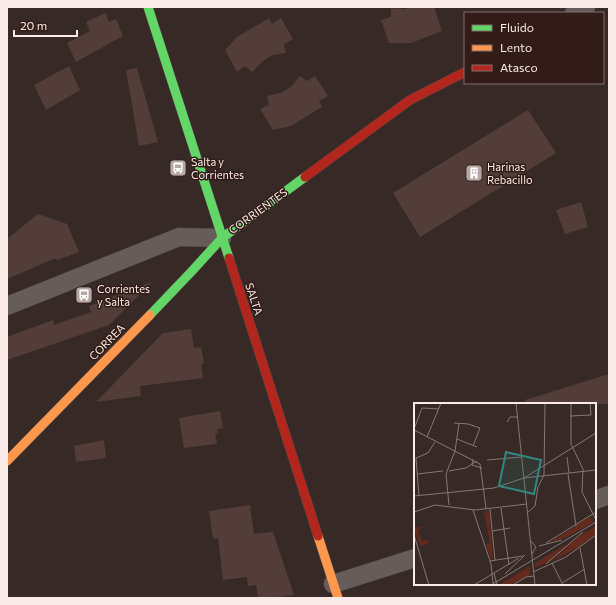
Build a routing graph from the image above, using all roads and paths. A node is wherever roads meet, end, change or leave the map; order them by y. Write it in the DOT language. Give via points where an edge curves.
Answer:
graph roads {
  1 [pos="148,7"];
  2 [pos="586,7"];
  3 [pos="576,12"];
  4 [pos="464,73"];
  5 [pos="222,238"];
  6 [pos="7,306"];
  7 [pos="7,461"];
  8 [pos="609,495"];
  9 [pos="596,500"];
  10 [pos="414,558"];
  11 [pos="335,591"];
  1 -- 5 [label="main road, SALTA"];
  2 -- 3 [label="street"];
  4 -- 5 [label="main road, CORRIENTES" via="410,100"];
  5 -- 6 [label="street, CORRIENTES" via="179,237"];
  5 -- 7 [label="main road, CORREA"];
  5 -- 11 [label="main road, SALTA"];
  8 -- 9 [label="street"];
  10 -- 11 [label="street"];
}
